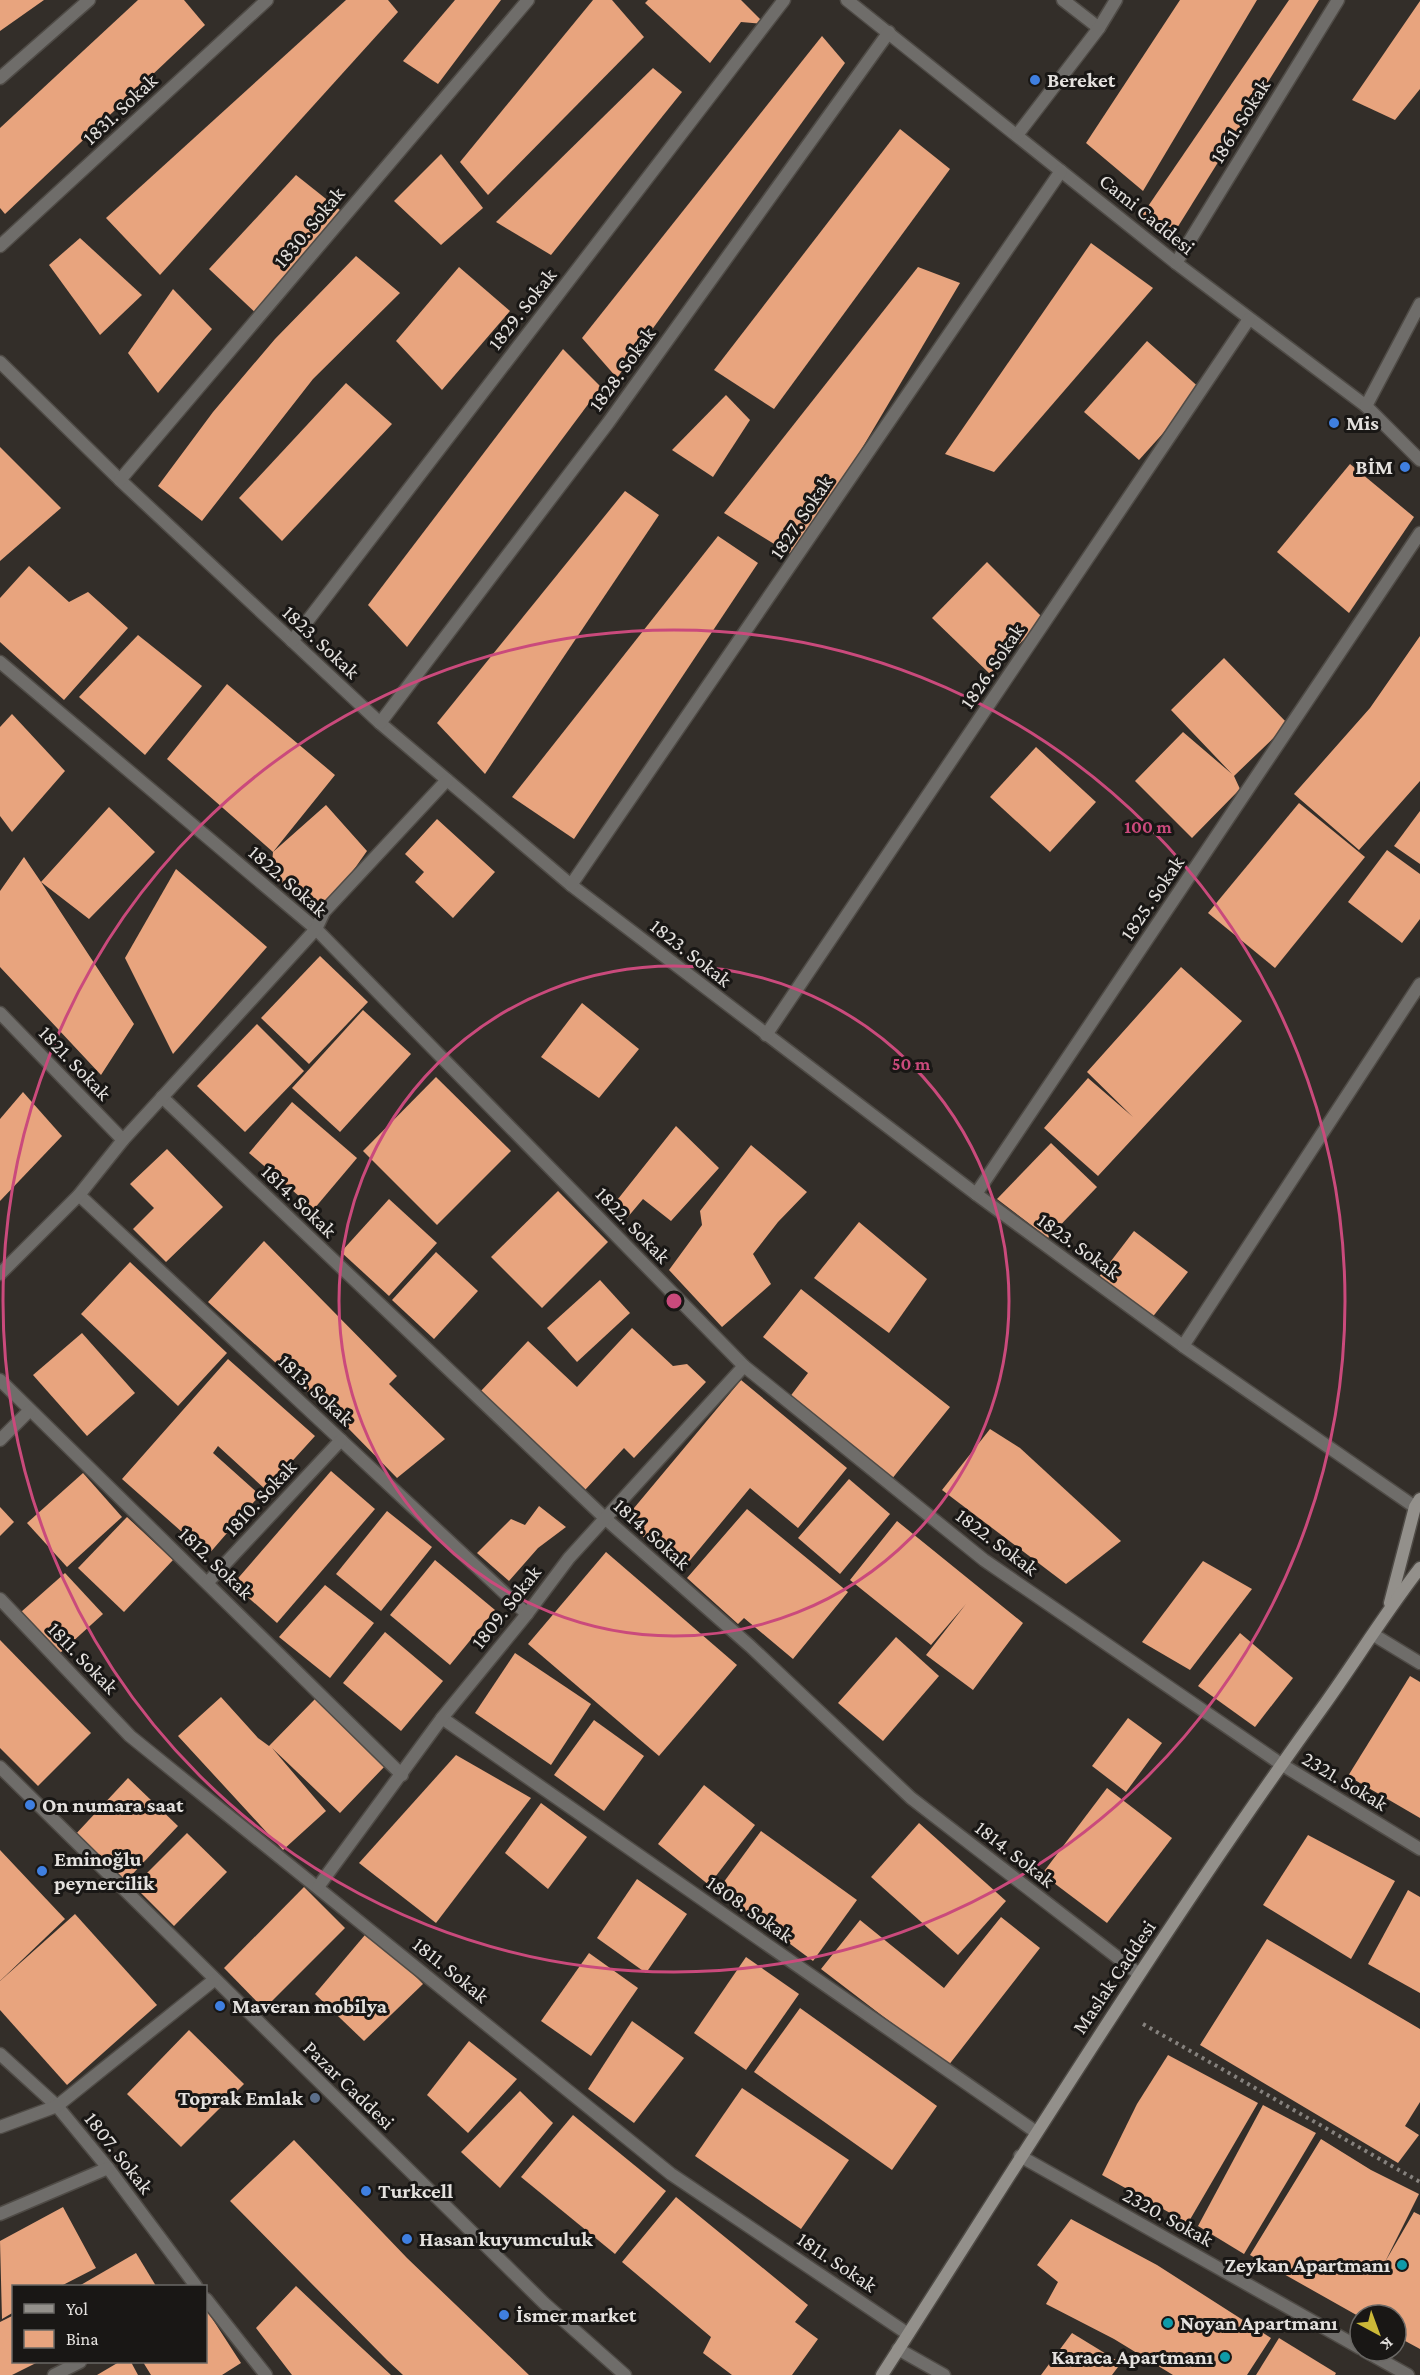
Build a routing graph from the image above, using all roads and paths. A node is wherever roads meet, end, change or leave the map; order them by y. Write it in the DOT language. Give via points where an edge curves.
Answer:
graph roads {
  1 [pos="89,0"];
  2 [pos="267,0"];
  3 [pos="528,0"];
  4 [pos="784,0"];
  5 [pos="847,0"];
  6 [pos="1063,0"];
  7 [pos="1116,0"];
  8 [pos="1338,0"];
  9 [pos="1099,28"];
  10 [pos="889,32"];
  11 [pos="0,78"];
  12 [pos="1017,135"];
  13 [pos="1061,171"];
  14 [pos="0,246"];
  15 [pos="1176,263"];
  16 [pos="1420,304"];
  17 [pos="1249,318"];
  18 [pos="0,362"];
  19 [pos="1366,406"];
  20 [pos="1420,460"];
  21 [pos="120,480"];
  22 [pos="1420,533"];
  23 [pos="292,641"];
  24 [pos="0,662"];
  25 [pos="380,723"];
  26 [pos="447,780"];
  27 [pos="571,885"];
  28 [pos="316,929"];
  29 [pos="1420,984"];
  30 [pos="0,1013"];
  31 [pos="766,1035"];
  32 [pos="162,1097"];
  33 [pos="123,1140"];
  34 [pos="976,1194"];
  35 [pos="79,1195"];
  36 [pos="0,1274"];
  37 [pos="1182,1346"];
  38 [pos="744,1366"];
  39 [pos="0,1380"];
  40 [pos="30,1410"];
  41 [pos="0,1440"];
  42 [pos="341,1440"];
  43 [pos="1418,1503"];
  44 [pos="607,1520"];
  45 [pos="1420,1568"];
  46 [pos="208,1582"];
  47 [pos="0,1599"];
  48 [pos="1389,1608"];
  49 [pos="527,1614"];
  50 [pos="1374,1635"];
  51 [pos="1420,1663"];
  52 [pos="442,1718"];
  53 [pos="1281,1764"];
  54 [pos="0,1767"];
  55 [pos="402,1775"];
  56 [pos="1420,1849"];
  57 [pos="318,1887"];
  58 [pos="1139,1974"];
  59 [pos="214,1980"];
  60 [pos="1116,2009"];
  61 [pos="0,2054"];
  62 [pos="57,2106"];
  63 [pos="0,2127"];
  64 [pos="1036,2133"];
  65 [pos="1020,2156"];
  66 [pos="108,2168"];
  67 [pos="1420,2182"];
  68 [pos="0,2214"];
  69 [pos="195,2285"];
  70 [pos="207,2300"];
  71 [pos="908,2334"];
  72 [pos="1348,2341"];
  73 [pos="898,2349"];
  74 [pos="76,2363"];
  75 [pos="1386,2363"];
  76 [pos="54,2375"];
  77 [pos="266,2375"];
  78 [pos="625,2375"];
  79 [pos="882,2375"];
  80 [pos="944,2375"];
  81 [pos="1408,2375"];
  1 -- 11 [label="street"];
  2 -- 14 [label="street, 1831. Sokak"];
  3 -- 21 [label="street, 1830. Sokak"];
  4 -- 23 [label="street, 1829. Sokak"];
  5 -- 10 [label="street, Cami Caddesi"];
  6 -- 9 [label="street"];
  7 -- 9 [label="street"];
  8 -- 15 [label="street, 1861. Sokak"];
  9 -- 12 [label="street"];
  10 -- 12 [label="street, Cami Caddesi"];
  10 -- 25 [label="street, 1828. Sokak" via="608,423"];
  12 -- 13 [label="street, Cami Caddesi"];
  13 -- 15 [label="street, Cami Caddesi"];
  13 -- 27 [label="street, 1827. Sokak"];
  15 -- 17 [label="street, Cami Caddesi"];
  16 -- 19 [label="street"];
  17 -- 19 [label="street, Cami Caddesi"];
  17 -- 31 [label="street, 1826. Sokak"];
  18 -- 21 [label="street, 1823. Sokak"];
  19 -- 20 [label="street, Cami Caddesi"];
  21 -- 23 [label="street, 1823. Sokak"];
  22 -- 34 [label="street, 1825. Sokak"];
  23 -- 25 [label="street, 1823. Sokak"];
  24 -- 28 [label="street, 1822. Sokak"];
  25 -- 26 [label="street, 1823. Sokak"];
  26 -- 27 [label="street, 1823. Sokak"];
  26 -- 28 [label="street" via="324,912"];
  27 -- 31 [label="street, 1823. Sokak"];
  28 -- 32 [label="street"];
  28 -- 38 [label="street, 1822. Sokak"];
  29 -- 37 [label="street"];
  30 -- 33 [label="street, 1821. Sokak"];
  31 -- 34 [label="street, 1823. Sokak"];
  32 -- 33 [label="street"];
  32 -- 44 [label="street, 1814. Sokak"];
  33 -- 35 [label="street"];
  34 -- 37 [label="street, 1823. Sokak"];
  35 -- 36 [label="street"];
  35 -- 42 [label="street, 1813. Sokak"];
  37 -- 43 [label="street, 1823. Sokak"];
  38 -- 44 [label="street, 1809. Sokak"];
  38 -- 53 [label="street, 1822. Sokak" via="984,1560"];
  39 -- 40 [label="street, 1812. Sokak"];
  40 -- 41 [label="street"];
  40 -- 46 [label="street, 1812. Sokak"];
  42 -- 46 [label="street, 1810. Sokak"];
  42 -- 49 [label="street, 1813. Sokak"];
  43 -- 48 [label="main road, Maslak Caddesi"];
  44 -- 49 [label="street, 1809. Sokak" via="569,1558"];
  44 -- 58 [label="street, 1814. Sokak" via="750,1646 911,1798"];
  45 -- 48 [label="main road, Maslak Caddesi"];
  46 -- 55 [label="street, 1812. Sokak"];
  47 -- 57 [label="street, 1811. Sokak" via="130,1736"];
  48 -- 50 [label="main road, Maslak Caddesi"];
  49 -- 52 [label="street, 1809. Sokak"];
  50 -- 51 [label="street"];
  50 -- 53 [label="main road, Maslak Caddesi"];
  52 -- 55 [label="street, 1809. Sokak"];
  52 -- 64 [label="street, 1808. Sokak"];
  53 -- 56 [label="street, 2321. Sokak"];
  53 -- 58 [label="main road, Maslak Caddesi"];
  54 -- 59 [label="street, Pazar Caddesi"];
  55 -- 57 [label="street, 1809. Sokak"];
  57 -- 71 [label="street, 1811. Sokak" via="671,2174"];
  58 -- 60 [label="main road, Maslak Caddesi"];
  59 -- 62 [label="street"];
  59 -- 78 [label="street, Pazar Caddesi" via="544,2303"];
  60 -- 64 [label="main road, Maslak Caddesi"];
  60 -- 67 [label="path"];
  61 -- 62 [label="street, 1807. Sokak"];
  62 -- 63 [label="street"];
  62 -- 66 [label="street, 1807. Sokak"];
  64 -- 65 [label="main road, Maslak Caddesi"];
  65 -- 71 [label="main road, Maslak Caddesi"];
  65 -- 72 [label="street, 2320. Sokak"];
  66 -- 68 [label="street"];
  66 -- 69 [label="street, 1807. Sokak"];
  70 -- 77 [label="street"];
  71 -- 73 [label="main road, Maslak Caddesi"];
  73 -- 79 [label="main road, Maslak Caddesi"];
  73 -- 80 [label="street"];
  74 -- 76 [label="street"];
  75 -- 81 [label="street"];
}
